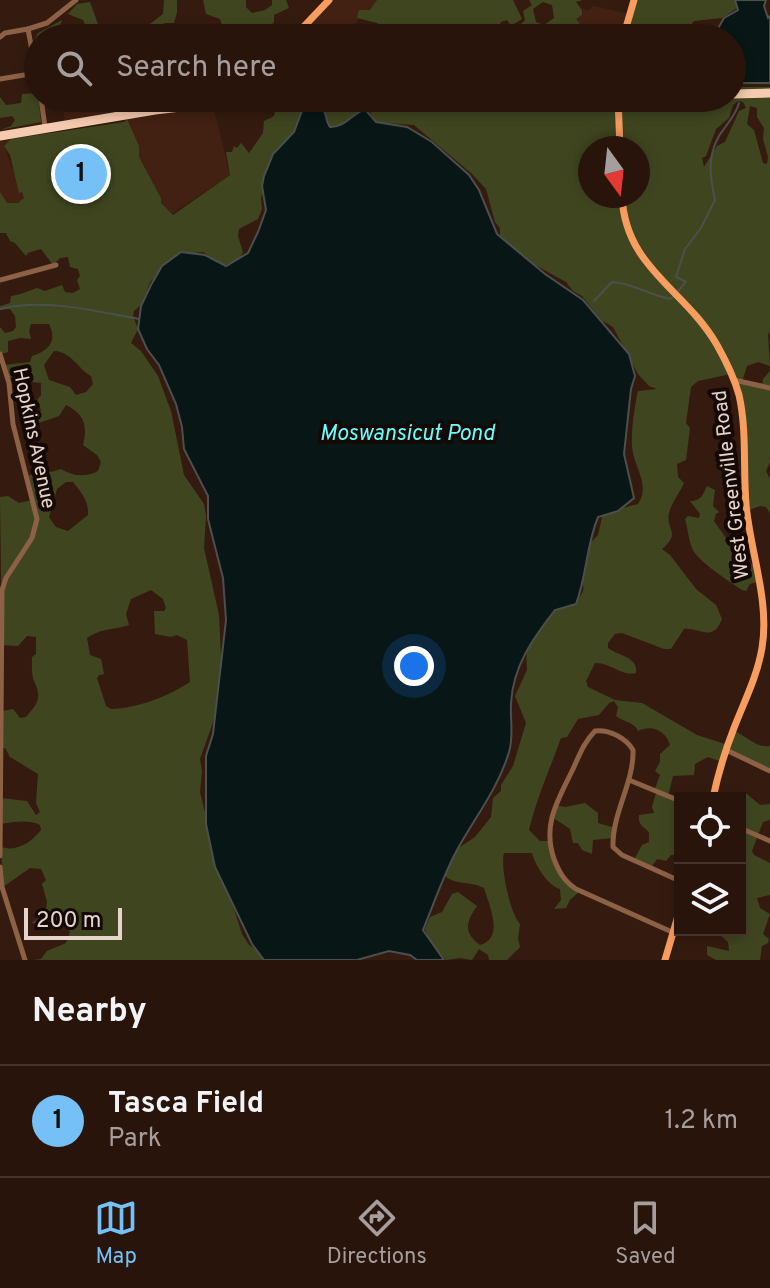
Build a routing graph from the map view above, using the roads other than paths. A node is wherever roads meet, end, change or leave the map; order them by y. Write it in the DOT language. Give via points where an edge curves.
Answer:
graph roads {
  1 [pos="76,0"];
  2 [pos="329,0"];
  3 [pos="634,0"];
  4 [pos="44,24"];
  5 [pos="306,24"];
  6 [pos="627,24"];
  7 [pos="24,29"];
  8 [pos="0,37"];
  9 [pos="24,75"];
  10 [pos="0,79"];
  11 [pos="770,93"];
  12 [pos="746,94"];
  13 [pos="43,112"];
  14 [pos="142,112"];
  15 [pos="619,112"];
  16 [pos="46,128"];
  17 [pos="0,136"];
  18 [pos="620,136"];
  19 [pos="624,208"];
  20 [pos="56,265"];
  21 [pos="0,280"];
  22 [pos="0,354"];
  23 [pos="734,380"];
  24 [pos="770,388"];
  25 [pos="726,750"];
  26 [pos="770,771"];
  27 [pos="629,780"];
  28 [pos="715,792"];
  29 [pos="674,799"];
  30 [pos="746,831"];
  31 [pos="770,841"];
  32 [pos="0,856"];
  33 [pos="0,867"];
  34 [pos="674,878"];
  35 [pos="674,926"];
  36 [pos="672,932"];
  37 [pos="25,960"];
  38 [pos="665,960"];
  1 -- 4 [label="street"];
  2 -- 5 [label="main road"];
  3 -- 6 [label="main road"];
  7 -- 8 [label="street"];
  9 -- 10 [label="street"];
  11 -- 12 [label="highway"];
  13 -- 16 [label="street"];
  14 -- 16 [label="highway"];
  15 -- 18 [label="main road"];
  16 -- 17 [label="highway"];
  19 -- 23 [label="main road, West Greenville Road" via="634,245 655,275 700,319"];
  20 -- 21 [label="street"];
  22 -- 32 [label="street, Hopkins Avenue" via="37,519 2,590"];
  23 -- 24 [label="street"];
  23 -- 25 [label="main road, West Greenville Road" via="763,625 756,674"];
  25 -- 26 [label="street"];
  25 -- 28 [label="main road, West Greenville Road"];
  27 -- 29 [label="street"];
  27 -- 34 [label="street" via="613,847"];
  27 -- 36 [label="street" via="632,747 595,731 557,799 549,825 552,851 560,873 576,889"];
  30 -- 31 [label="street"];
  33 -- 37 [label="street"];
  35 -- 36 [label="main road"];
  36 -- 38 [label="main road"];
}
